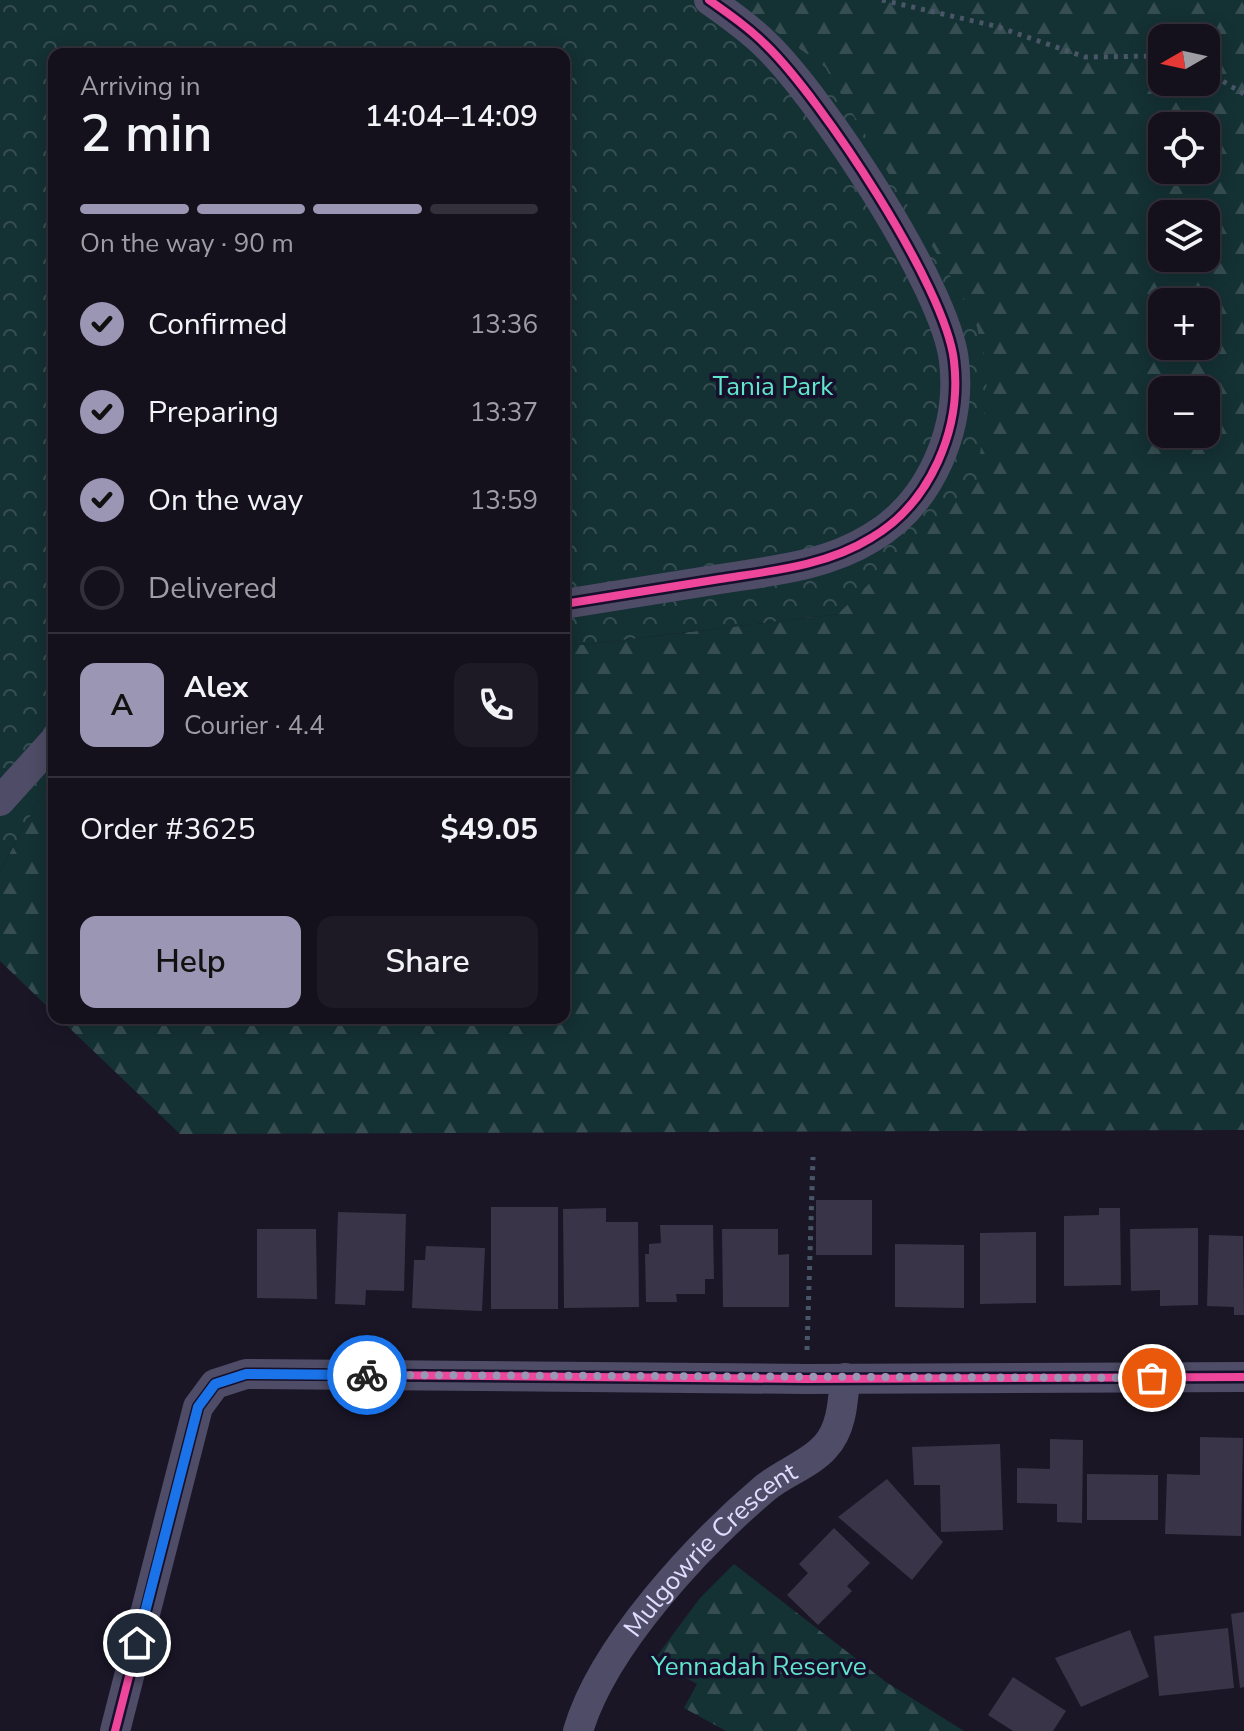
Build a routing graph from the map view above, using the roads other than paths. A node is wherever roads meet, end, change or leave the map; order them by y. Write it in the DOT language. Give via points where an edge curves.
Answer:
graph roads {
  1 [pos="709,0"];
  2 [pos="570,603"];
  3 [pos="48,748"];
  4 [pos="0,801"];
  5 [pos="1244,1377"];
  6 [pos="845,1378"];
  7 [pos="115,1731"];
  8 [pos="578,1731"];
  1 -- 2 [label="street" via="767,45 796,79 897,232 947,327 954,360 951,426 941,457 912,502 873,538 846,551 782,569"];
  3 -- 4 [label="street"];
  5 -- 6 [label="street"];
  6 -- 7 [label="street" via="246,1374 215,1384 198,1407"];
  6 -- 8 [label="street, Mulgowrie Crescent" via="841,1417 825,1447 767,1486 693,1554 629,1635 583,1713"];
}
